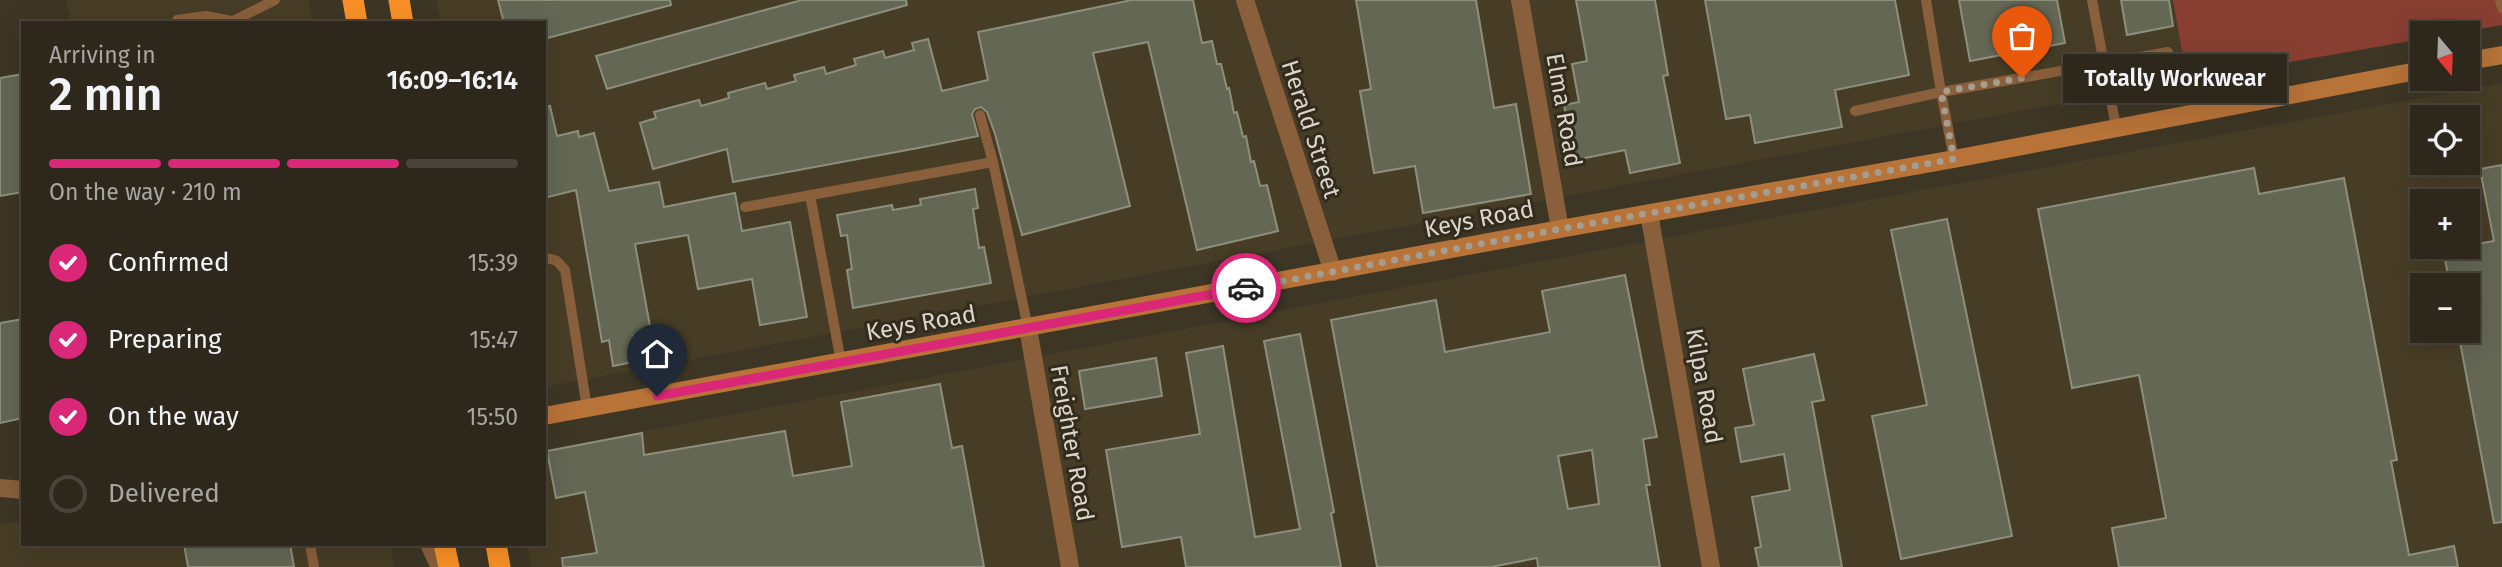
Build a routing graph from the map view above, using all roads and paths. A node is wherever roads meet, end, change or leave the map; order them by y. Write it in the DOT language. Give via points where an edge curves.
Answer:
graph roads {
  1 [pos="275,0"];
  2 [pos="353,0"];
  3 [pos="399,0"];
  4 [pos="1245,0"];
  5 [pos="1520,0"];
  6 [pos="1926,0"];
  7 [pos="2092,0"];
  8 [pos="2500,0"];
  9 [pos="2502,8"];
  10 [pos="177,20"];
  11 [pos="226,21"];
  12 [pos="232,21"];
  13 [pos="357,21"];
  14 [pos="402,21"];
  15 [pos="2168,51"];
  16 [pos="2502,55"];
  17 [pos="2480,59"];
  18 [pos="2104,63"];
  19 [pos="2410,72"];
  20 [pos="1941,92"];
  21 [pos="1855,111"];
  22 [pos="980,116"];
  23 [pos="2116,127"];
  24 [pos="1954,159"];
  25 [pos="993,162"];
  26 [pos="810,195"];
  27 [pos="745,207"];
  28 [pos="1649,213"];
  29 [pos="1560,229"];
  30 [pos="546,258"];
  31 [pos="1333,272"];
  32 [pos="1028,328"];
  33 [pos="841,362"];
  34 [pos="587,408"];
  35 [pos="546,416"];
  36 [pos="0,488"];
  37 [pos="21,490"];
  38 [pos="310,546"];
  39 [pos="430,546"];
  40 [pos="444,546"];
  41 [pos="496,546"];
  42 [pos="314,567"];
  43 [pos="440,567"];
  44 [pos="449,567"];
  45 [pos="500,567"];
  46 [pos="1070,567"];
  47 [pos="1711,567"];
  1 -- 12 [label="lane"];
  2 -- 13 [label="highway"];
  3 -- 14 [label="highway"];
  4 -- 31 [label="street, Herald Street"];
  5 -- 29 [label="street, Elma Road"];
  6 -- 20 [label="lane"];
  7 -- 18 [label="lane"];
  8 -- 9 [label="lane"];
  10 -- 11 [label="lane" via="206,16"];
  15 -- 18 [label="lane"];
  16 -- 17 [label="street"];
  18 -- 20 [label="lane"];
  18 -- 23 [label="lane"];
  19 -- 23 [label="street, Keys Road"];
  20 -- 21 [label="lane"];
  20 -- 24 [label="lane"];
  22 -- 25 [label="lane"];
  23 -- 24 [label="street, Keys Road"];
  24 -- 28 [label="street, Keys Road"];
  25 -- 26 [label="lane"];
  25 -- 32 [label="lane"];
  26 -- 27 [label="lane"];
  26 -- 33 [label="lane"];
  28 -- 29 [label="street, Keys Road"];
  28 -- 47 [label="street, Kilpa Road"];
  29 -- 31 [label="street, Keys Road"];
  30 -- 34 [label="lane" via="565,270"];
  31 -- 32 [label="street, Keys Road"];
  32 -- 33 [label="street, Keys Road"];
  32 -- 46 [label="street, Freighter Road"];
  33 -- 34 [label="street, Keys Road"];
  34 -- 35 [label="street, Keys Road"];
  36 -- 37 [label="street"];
  38 -- 42 [label="lane"];
  39 -- 43 [label="street"];
  40 -- 44 [label="highway"];
  41 -- 45 [label="highway"];
}
